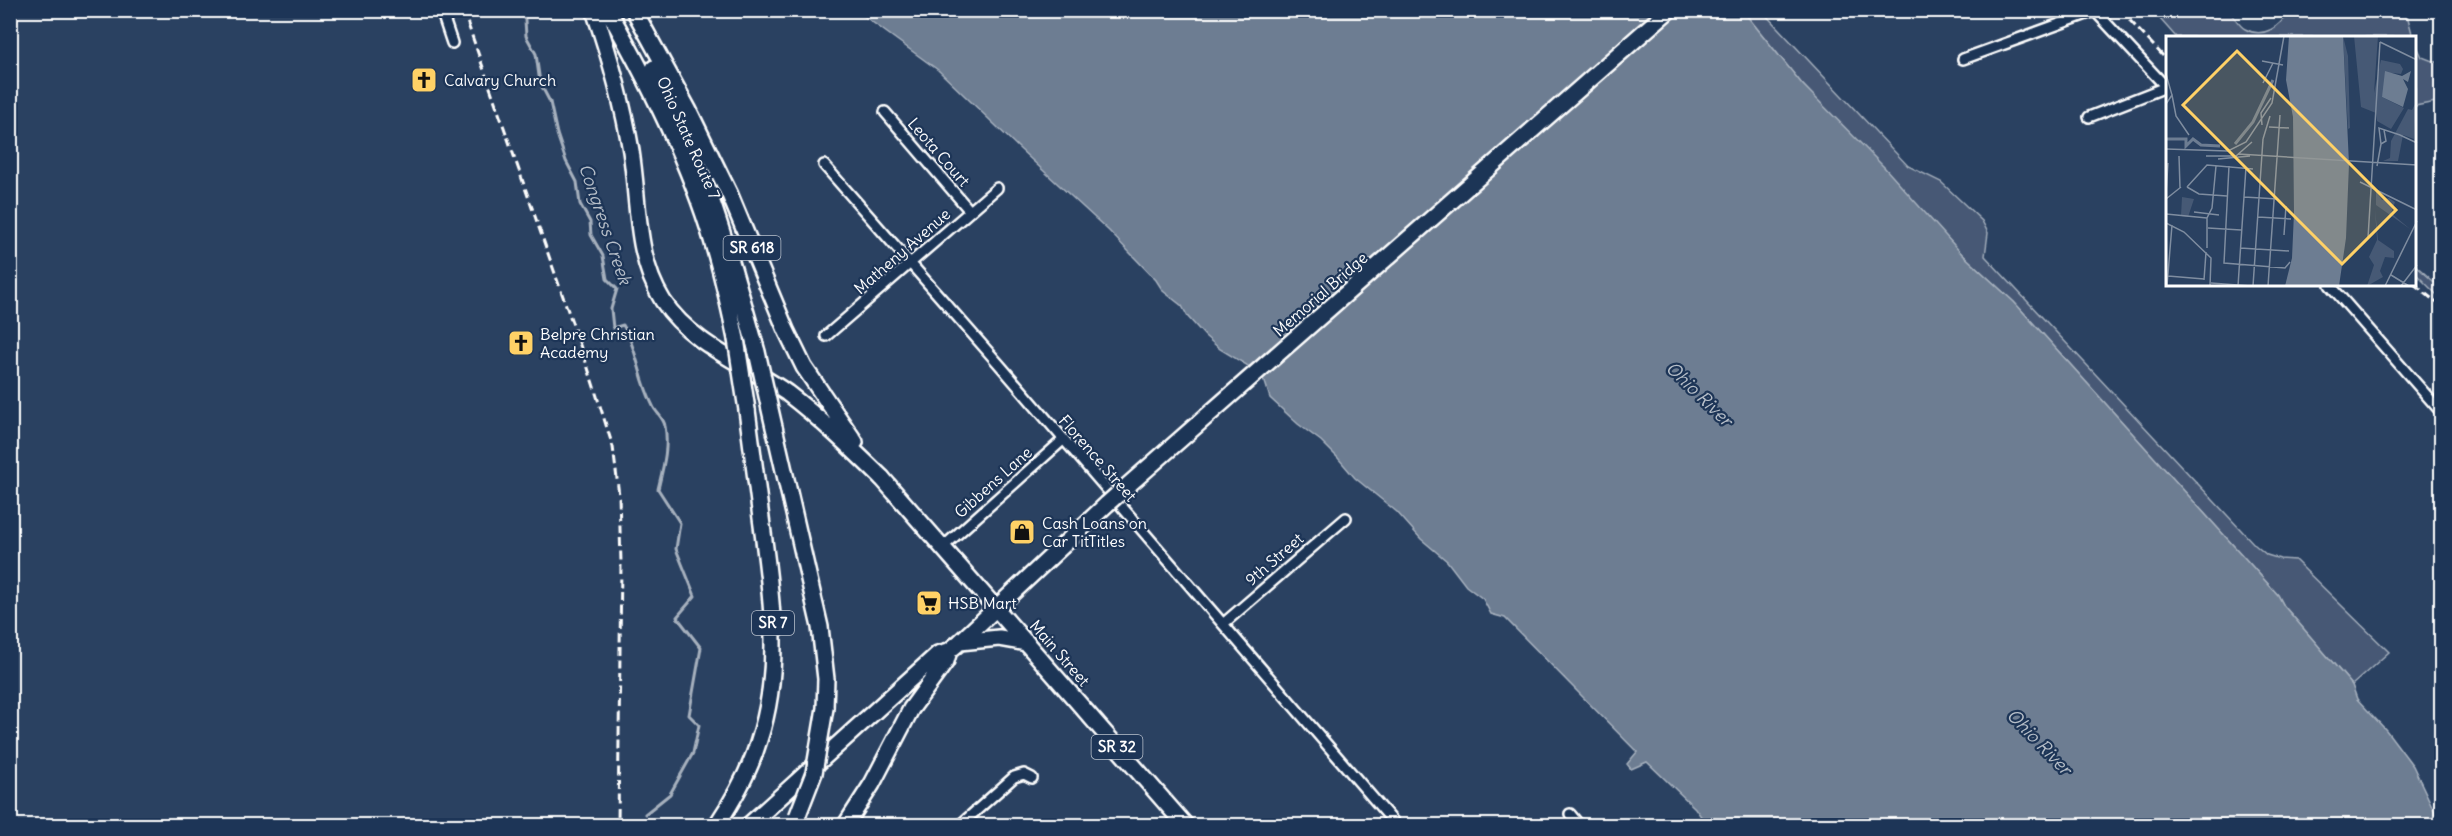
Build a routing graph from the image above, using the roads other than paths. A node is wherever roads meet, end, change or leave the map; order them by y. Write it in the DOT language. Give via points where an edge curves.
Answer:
graph roads {
  1 [pos="441,10"];
  2 [pos="594,10"];
  3 [pos="608,10"];
  4 [pos="624,10"];
  5 [pos="634,10"];
  6 [pos="1669,10"];
  7 [pos="2096,11"];
  8 [pos="453,43"];
  9 [pos="1963,59"];
  10 [pos="2166,86"];
  11 [pos="2166,87"];
  12 [pos="885,112"];
  13 [pos="2089,117"];
  14 [pos="824,165"];
  15 [pos="997,188"];
  16 [pos="970,211"];
  17 [pos="910,263"];
  18 [pos="2331,286"];
  19 [pos="826,336"];
  20 [pos="2442,413"];
  21 [pos="1063,440"];
  22 [pos="882,478"];
  23 [pos="1346,518"];
  24 [pos="943,547"];
  25 [pos="996,606"];
  26 [pos="1222,624"];
  27 [pos="1027,643"];
  28 [pos="955,647"];
  29 [pos="1032,778"];
  30 [pos="1570,814"];
  31 [pos="795,821"];
  32 [pos="716,825"];
  33 [pos="748,825"];
  34 [pos="845,825"];
  35 [pos="961,825"];
  36 [pos="1186,825"];
  37 [pos="1396,825"];
  38 [pos="1580,825"];
  1 -- 8 [label="street"];
  2 -- 22 [label="main road" via="608,51 632,153 648,270 664,302 686,328 813,414"];
  3 -- 32 [label="main road, Ohio State Route 7 / SR 7, bridge" via="654,99 716,253 736,339 771,591 772,658 760,738 737,792"];
  4 -- 31 [label="main road, SR 7, bridge" via="659,76 726,238 757,352 820,627 825,708 814,773"];
  5 -- 22 [label="main road, SR 618" via="725,185 804,367"];
  6 -- 25 [label="main road, Memorial Bridge, bridge"];
  7 -- 9 [label="street"];
  7 -- 10 [label="street"];
  11 -- 13 [label="street"];
  12 -- 16 [label="street, Leota Court"];
  14 -- 17 [label="street, Florence Street"];
  15 -- 16 [label="street, Matheny Avenue"];
  16 -- 17 [label="street, Matheny Avenue"];
  17 -- 19 [label="street, Matheny Avenue"];
  17 -- 21 [label="street, Florence Street"];
  18 -- 20 [label="street"];
  21 -- 24 [label="street, Gibbens Lane"];
  21 -- 26 [label="street, Florence Street"];
  22 -- 24 [label="main road, Main Street / SR 32"];
  23 -- 26 [label="street, 9th Street"];
  24 -- 25 [label="main road, Main Street / SR 32"];
  25 -- 27 [label="main road, Main Street / SR 32"];
  25 -- 28 [label="main road, Memorial Bridge"];
  26 -- 37 [label="street, Florence Street"];
  27 -- 28 [label="main road" via="999,638"];
  27 -- 36 [label="main road, Main Street / SR 32"];
  28 -- 33 [label="main road" via="938,654"];
  28 -- 34 [label="main road" via="902,725 872,784"];
  29 -- 35 [label="street" via="1024,774 1014,777"];
  30 -- 38 [label="street"];
}
